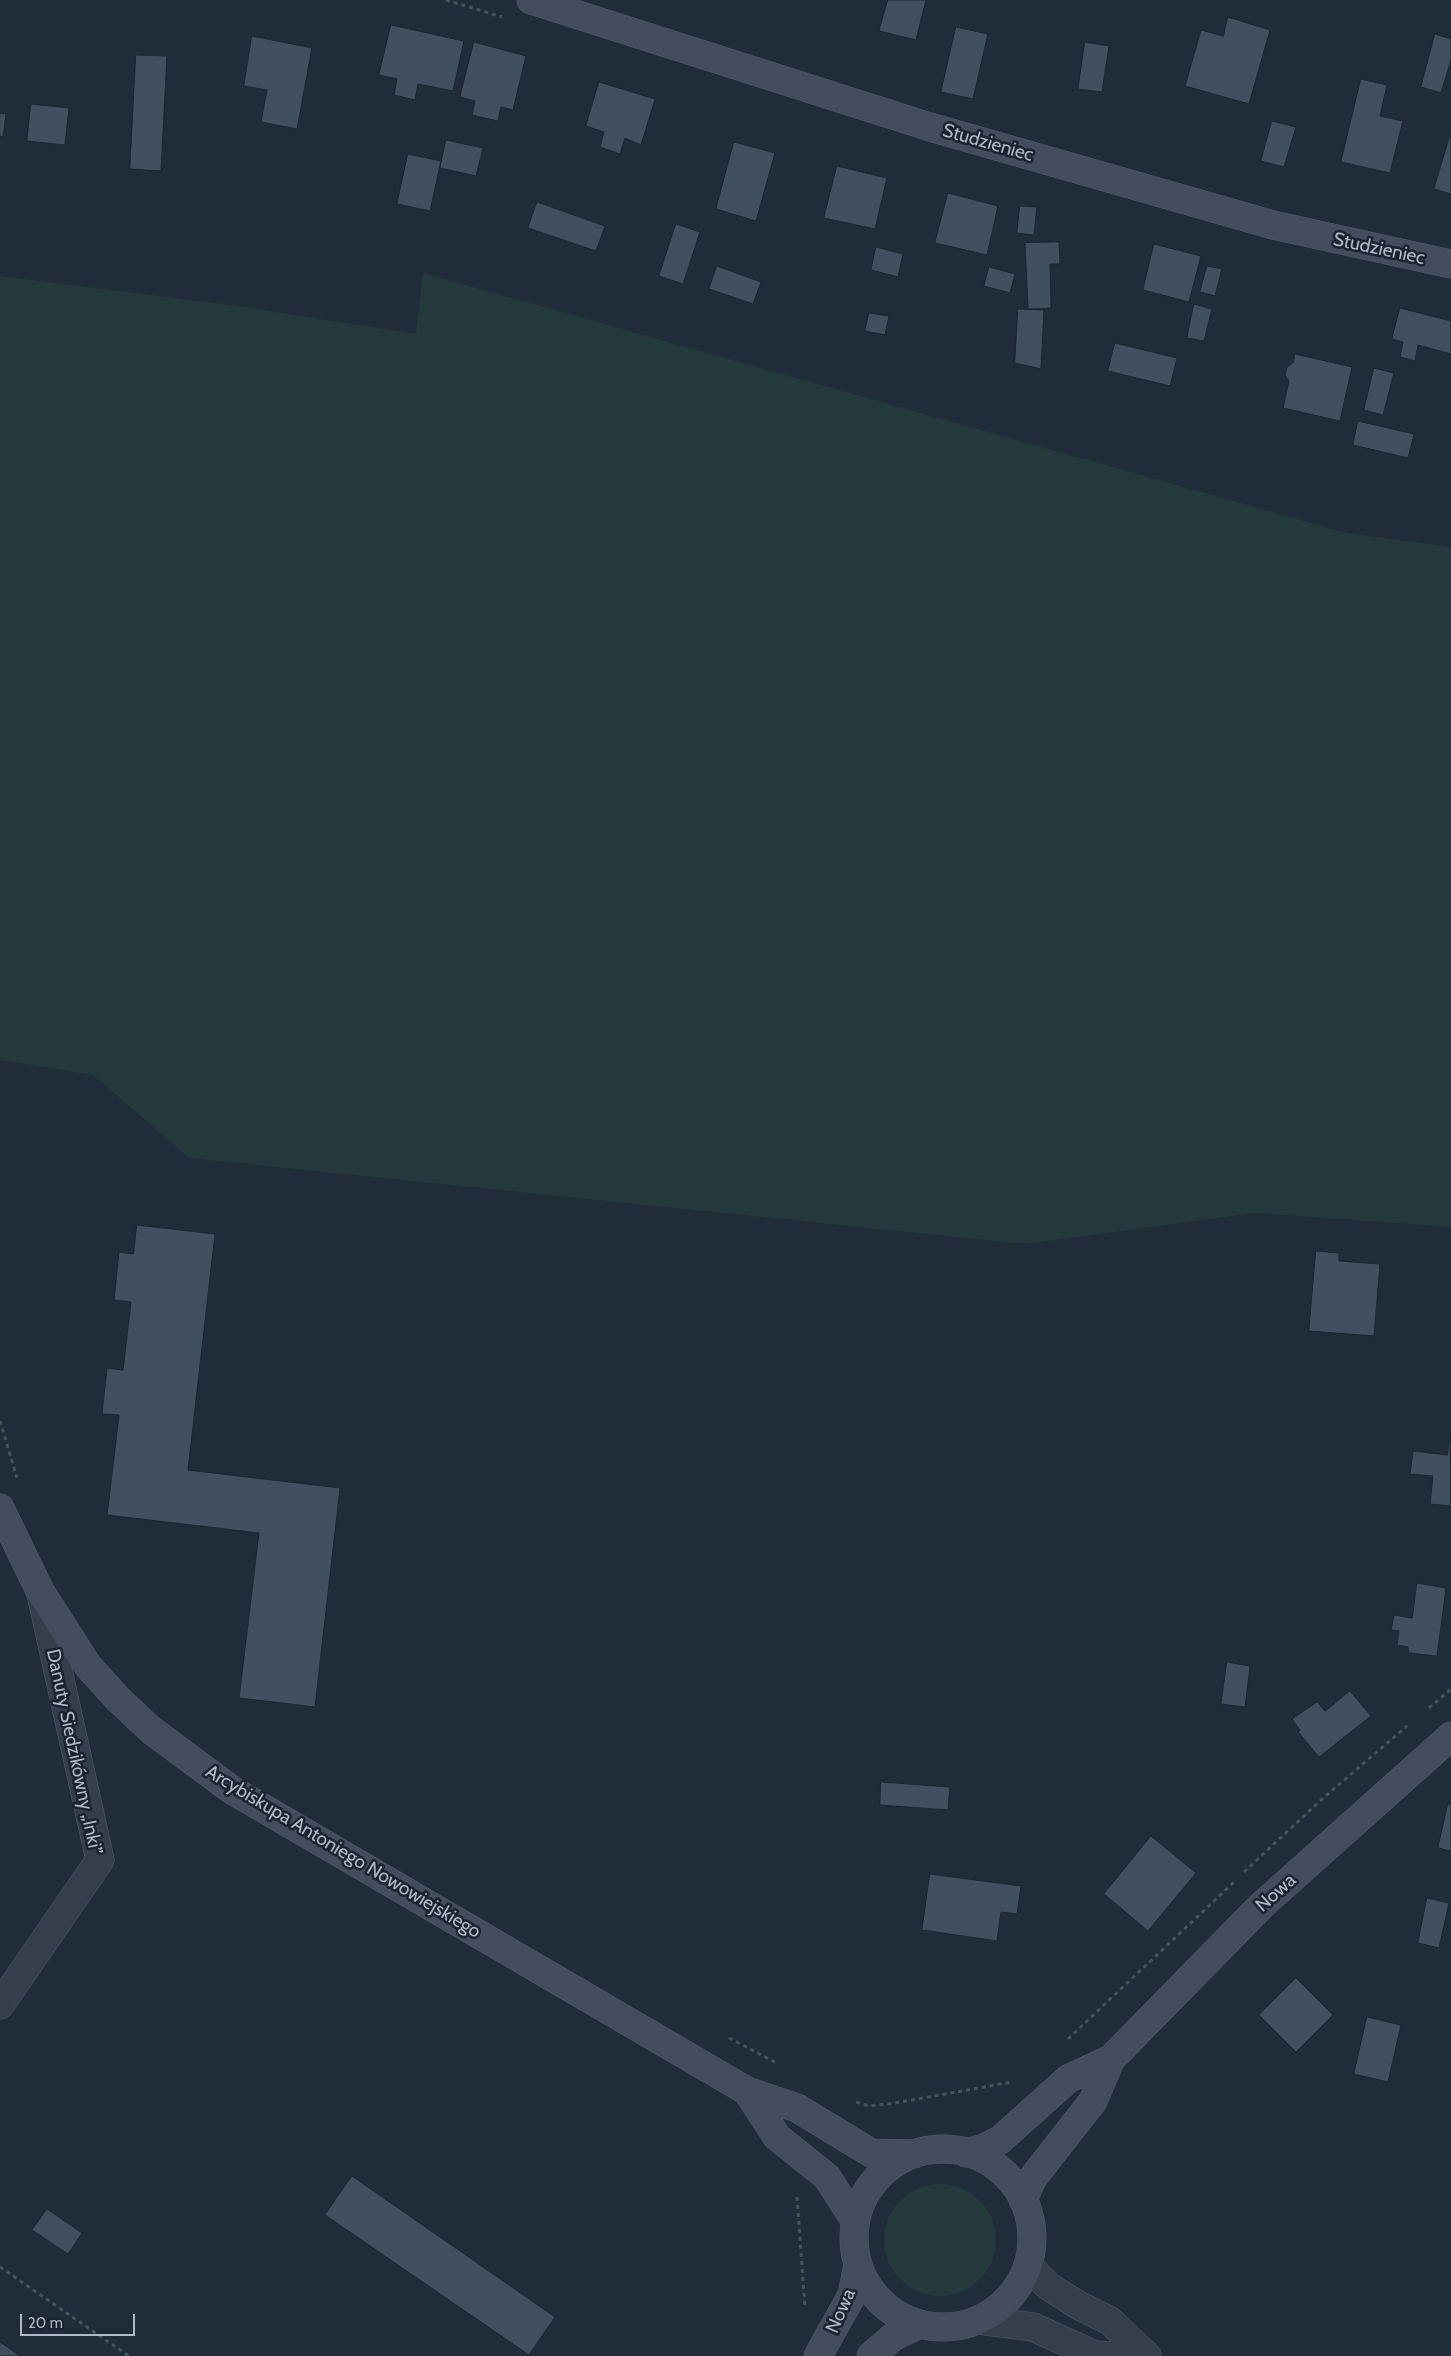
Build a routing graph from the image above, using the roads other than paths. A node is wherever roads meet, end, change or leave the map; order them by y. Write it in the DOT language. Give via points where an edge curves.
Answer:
graph roads {
  1 [pos="531,0"];
  2 [pos="1451,264"];
  3 [pos="0,1508"];
  4 [pos="40,1591"];
  5 [pos="1451,1736"];
  6 [pos="0,2005"];
  7 [pos="1111,2059"];
  8 [pos="747,2091"];
  9 [pos="966,2153"];
  10 [pos="914,2154"];
  11 [pos="1023,2200"];
  12 [pos="854,2219"];
  13 [pos="858,2264"];
  14 [pos="1028,2265"];
  15 [pos="978,2320"];
  16 [pos="920,2324"];
  17 [pos="818,2356"];
  18 [pos="871,2356"];
  19 [pos="1111,2356"];
  20 [pos="1147,2356"];
  1 -- 2 [label="street, Studzieniec" via="987,143 1273,225"];
  3 -- 4 [label="street, Arcybiskupa Antoniego Nowowiejskiego"];
  4 -- 6 [label="street, Danuty Siedzikówny „Inki”" via="100,1860"];
  4 -- 8 [label="street, Arcybiskupa Antoniego Nowowiejskiego" via="88,1666 118,1699 151,1730 232,1790"];
  5 -- 7 [label="street, Nowa" via="1261,1906"];
  7 -- 9 [label="street, Nowa" via="1068,2079 1000,2140"];
  7 -- 11 [label="street, Nowa" via="1093,2101 1042,2165"];
  8 -- 10 [label="street, Arcybiskupa Antoniego Nowowiejskiego" via="797,2108 871,2153"];
  8 -- 12 [label="street, Arcybiskupa Antoniego Nowowiejskiego" via="778,2137 827,2177"];
  9 -- 10 [label="street" via="931,2150"];
  9 -- 11 [label="street" via="990,2162 1009,2179"];
  10 -- 12 [label="street" via="890,2166 871,2185"];
  11 -- 14 [label="street" via="1030,2221 1032,2243"];
  12 -- 13 [label="street"];
  13 -- 16 [label="street" via="867,2285 881,2302 899,2316"];
  13 -- 17 [label="street, Nowa" via="852,2295"];
  14 -- 15 [label="street" via="1009,2298"];
  14 -- 20 [label="street" via="1048,2286 1110,2321"];
  15 -- 16 [label="street" via="961,2326"];
  15 -- 19 [label="street" via="1033,2327 1094,2355"];
  16 -- 18 [label="street" via="893,2337"];
}
